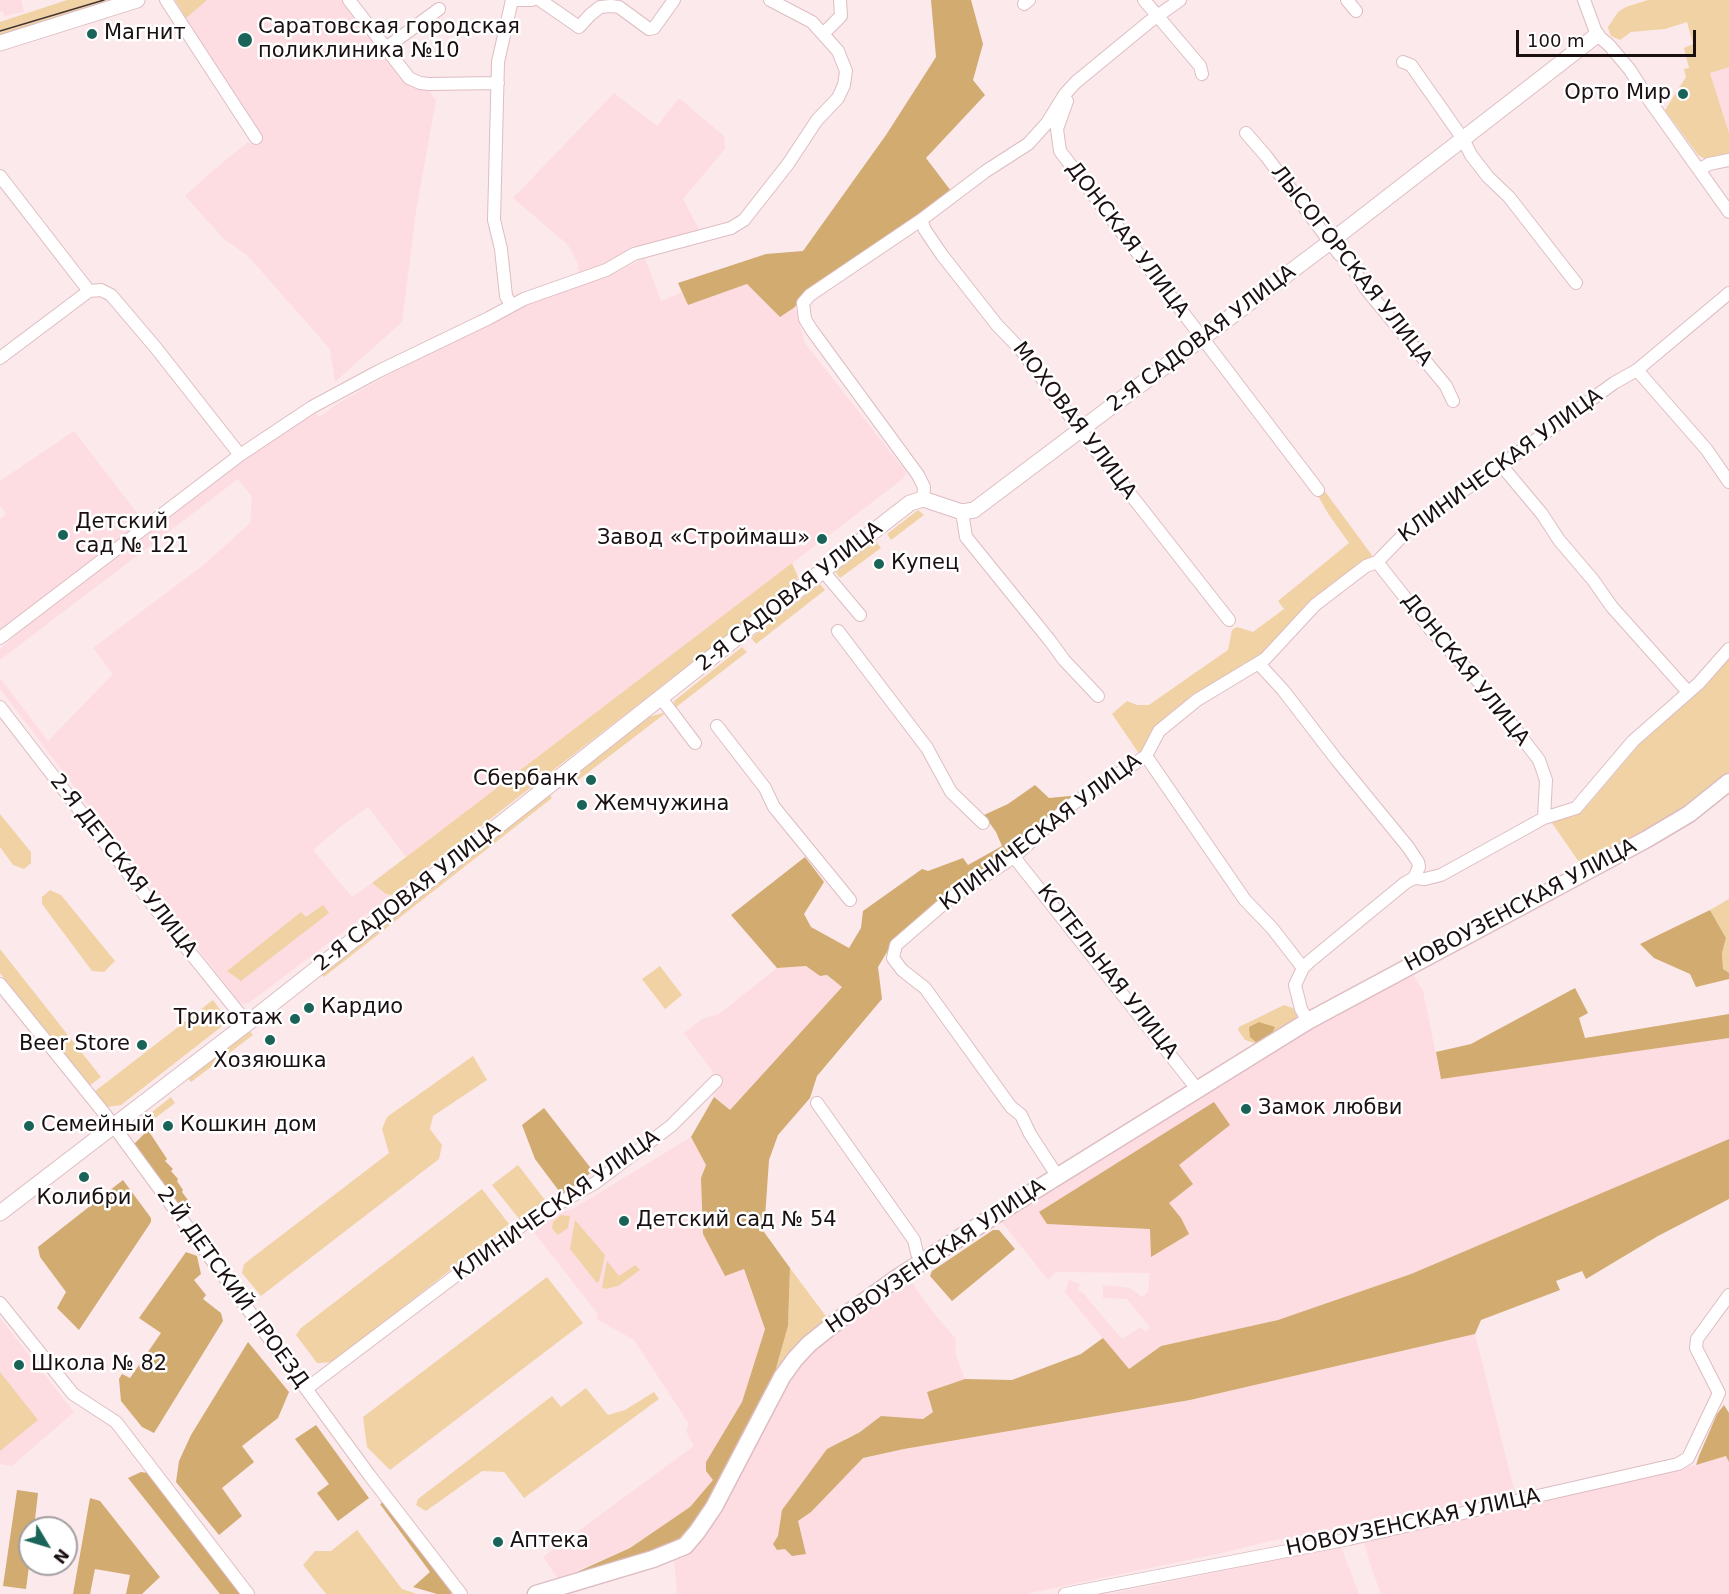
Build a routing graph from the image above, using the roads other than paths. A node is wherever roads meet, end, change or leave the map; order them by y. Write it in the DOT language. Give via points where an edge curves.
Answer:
graph roads {
  1 [pos="137,0"];
  2 [pos="166,0"];
  3 [pos="349,0"];
  4 [pos="514,0"];
  5 [pos="532,0"];
  6 [pos="540,0"];
  7 [pos="674,0"];
  8 [pos="770,0"];
  9 [pos="840,0"];
  10 [pos="1144,0"];
  11 [pos="1180,0"];
  12 [pos="1347,0"];
  13 [pos="1584,0"];
  14 [pos="439,9"];
  15 [pos="1356,11"];
  16 [pos="1158,16"];
  17 [pos="824,33"];
  18 [pos="1597,35"];
  19 [pos="0,43"];
  20 [pos="387,47"];
  21 [pos="1403,62"];
  22 [pos="1202,74"];
  23 [pos="498,83"];
  24 [pos="1065,94"];
  25 [pos="1246,133"];
  26 [pos="256,138"];
  27 [pos="1463,139"];
  28 [pos="1729,159"];
  29 [pos="1699,170"];
  30 [pos="0,176"];
  31 [pos="1729,212"];
  32 [pos="921,220"];
  33 [pos="1330,242"];
  34 [pos="1576,283"];
  35 [pos="88,291"];
  36 [pos="1729,293"];
  37 [pos="511,305"];
  38 [pos="1203,338"];
  39 [pos="0,358"];
  40 [pos="1637,370"];
  41 [pos="1453,401"];
  42 [pos="1081,431"];
  43 [pos="240,455"];
  44 [pos="1501,465"];
  45 [pos="1729,482"];
  46 [pos="1318,490"];
  47 [pos="923,499"];
  48 [pos="962,512"];
  49 [pos="1377,562"];
  50 [pos="824,572"];
  51 [pos="860,615"];
  52 [pos="1229,620"];
  53 [pos="838,631"];
  54 [pos="0,638"];
  55 [pos="1729,649"];
  56 [pos="1259,664"];
  57 [pos="1688,692"];
  58 [pos="1098,696"];
  59 [pos="661,698"];
  60 [pos="0,707"];
  61 [pos="717,726"];
  62 [pos="695,743"];
  63 [pos="1146,756"];
  64 [pos="1729,782"];
  65 [pos="1544,818"];
  66 [pos="983,824"];
  67 [pos="1014,857"];
  68 [pos="1414,878"];
  69 [pos="850,900"];
  70 [pos="1303,968"];
  71 [pos="0,984"];
  72 [pos="1308,1021"];
  73 [pos="248,1023"];
  74 [pos="716,1081"];
  75 [pos="1197,1089"];
  76 [pos="817,1103"];
  77 [pos="113,1126"];
  78 [pos="1058,1177"];
  79 [pos="0,1214"];
  80 [pos="922,1262"];
  81 [pos="1729,1295"];
  82 [pos="0,1303"];
  83 [pos="306,1389"];
  84 [pos="1724,1390"];
  85 [pos="248,1594"];
  86 [pos="461,1594"];
  87 [pos="536,1594"];
  88 [pos="1065,1594"];
  1 -- 19 [label="street"];
  2 -- 26 [label="street"];
  3 -- 20 [label="street"];
  4 -- 5 [label="street"];
  4 -- 23 [label="street" via="498,62"];
  6 -- 7 [label="street" via="579,27 600,7 611,6 649,29 654,28"];
  8 -- 17 [label="street" via="812,22"];
  9 -- 17 [label="street" via="841,16"];
  10 -- 16 [label="street"];
  11 -- 16 [label="street"];
  12 -- 15 [label="street"];
  13 -- 18 [label="street"];
  14 -- 20 [label="street"];
  16 -- 22 [label="street" via="1200,66"];
  16 -- 24 [label="street"];
  17 -- 37 [label="street" via="838,51 846,71 841,92 744,220 731,228 634,254 606,270"];
  18 -- 27 [label="street, 2-Я САДОВАЯ УЛИЦА"];
  18 -- 29 [label="street" via="1630,69"];
  20 -- 23 [label="street" via="409,78 420,83"];
  21 -- 27 [label="street" via="1411,65"];
  23 -- 37 [label="street" via="494,220 506,296"];
  24 -- 32 [label="street" via="1028,144"];
  24 -- 38 [label="street, ДОНСКАЯ УЛИЦА" via="1067,100 1057,129 1060,151"];
  25 -- 33 [label="street, ЛЫСОГОРСКАЯ УЛИЦА"];
  27 -- 33 [label="street, 2-Я САДОВАЯ УЛИЦА"];
  27 -- 34 [label="street" via="1488,177 1509,197"];
  28 -- 29 [label="street"];
  29 -- 31 [label="street"];
  30 -- 35 [label="street"];
  32 -- 42 [label="street, МОХОВАЯ УЛИЦА" via="942,255 997,325 1022,350"];
  32 -- 47 [label="street" via="803,303 811,329 918,475 924,487"];
  33 -- 38 [label="street, 2-Я САДОВАЯ УЛИЦА"];
  33 -- 41 [label="street, ЛЫСОГОРСКАЯ УЛИЦА" via="1446,387"];
  35 -- 39 [label="street"];
  35 -- 43 [label="street" via="101,290 111,295"];
  36 -- 40 [label="street, КЛИНИЧЕСКАЯ УЛИЦА"];
  37 -- 43 [label="street" via="312,407"];
  38 -- 42 [label="street, 2-Я САДОВАЯ УЛИЦА"];
  38 -- 46 [label="street, ДОНСКАЯ УЛИЦА"];
  40 -- 44 [label="street, КЛИНИЧЕСКАЯ УЛИЦА" via="1614,382"];
  40 -- 45 [label="street" via="1707,450"];
  42 -- 48 [label="street, 2-Я САДОВАЯ УЛИЦА" via="974,510"];
  42 -- 52 [label="street, МОХОВАЯ УЛИЦА"];
  43 -- 54 [label="street"];
  44 -- 49 [label="street, КЛИНИЧЕСКАЯ УЛИЦА" via="1414,524"];
  44 -- 57 [label="street" via="1612,607"];
  47 -- 48 [label="street"];
  47 -- 50 [label="street, 2-Я САДОВАЯ УЛИЦА" via="910,503"];
  48 -- 58 [label="street" via="966,537 1064,660"];
  49 -- 56 [label="street, КЛИНИЧЕСКАЯ УЛИЦА" via="1315,605"];
  49 -- 65 [label="street, ДОНСКАЯ УЛИЦА" via="1539,760 1546,780"];
  50 -- 51 [label="street"];
  50 -- 59 [label="street, 2-Я САДОВАЯ УЛИЦА"];
  53 -- 66 [label="street" via="927,748 951,792"];
  55 -- 57 [label="street"];
  56 -- 63 [label="street, КЛИНИЧЕСКАЯ УЛИЦА" via="1197,700 1159,731"];
  56 -- 68 [label="street" via="1408,847 1419,867"];
  57 -- 65 [label="street" via="1633,741 1576,808"];
  59 -- 62 [label="street"];
  59 -- 73 [label="street, 2-Я САДОВАЯ УЛИЦА"];
  60 -- 73 [label="street, 2-Я ДЕТСКАЯ УЛИЦА"];
  61 -- 69 [label="street" via="765,788 774,807"];
  63 -- 67 [label="street, КЛИНИЧЕСКАЯ УЛИЦА" via="1068,807"];
  63 -- 70 [label="street" via="1245,900"];
  64 -- 72 [label="main road, НОВОУЗЕНСКАЯ УЛИЦА" via="1689,814 1647,839"];
  65 -- 68 [label="street" via="1441,875"];
  67 -- 75 [label="street, КОТЕЛЬНАЯ УЛИЦА"];
  67 -- 78 [label="street, КЛИНИЧЕСКАЯ УЛИЦА" via="948,900 896,945 892,958 925,988 1011,1107 1021,1115"];
  68 -- 70 [label="street"];
  70 -- 72 [label="street" via="1295,985"];
  71 -- 77 [label="street, 2-Й ДЕТСКИЙ ПРОЕЗД"];
  72 -- 75 [label="main road, НОВОУЗЕНСКАЯ УЛИЦА"];
  73 -- 77 [label="street, 2-Я САДОВАЯ УЛИЦА"];
  74 -- 83 [label="street, КЛИНИЧЕСКАЯ УЛИЦА" via="671,1126 595,1183 528,1221"];
  75 -- 78 [label="main road, НОВОУЗЕНСКАЯ УЛИЦА"];
  76 -- 80 [label="street" via="914,1240"];
  77 -- 79 [label="street, 2-Я САДОВАЯ УЛИЦА"];
  77 -- 83 [label="street, 2-Й ДЕТСКИЙ ПРОЕЗД"];
  78 -- 80 [label="main road, НОВОУЗЕНСКАЯ УЛИЦА"];
  80 -- 87 [label="main road, НОВОУЗЕНСКАЯ УЛИЦА" via="844,1316 795,1359 714,1507 685,1546 653,1560"];
  81 -- 84 [label="street" via="1697,1339 1696,1348"];
  82 -- 85 [label="street" via="73,1394 116,1422"];
  83 -- 86 [label="street, 2-Й ДЕТСКИЙ ПРОЕЗД"];
  84 -- 88 [label="street, НОВОУЗЕНСКАЯ УЛИЦА" via="1688,1458 1678,1464 1349,1539"];
}
